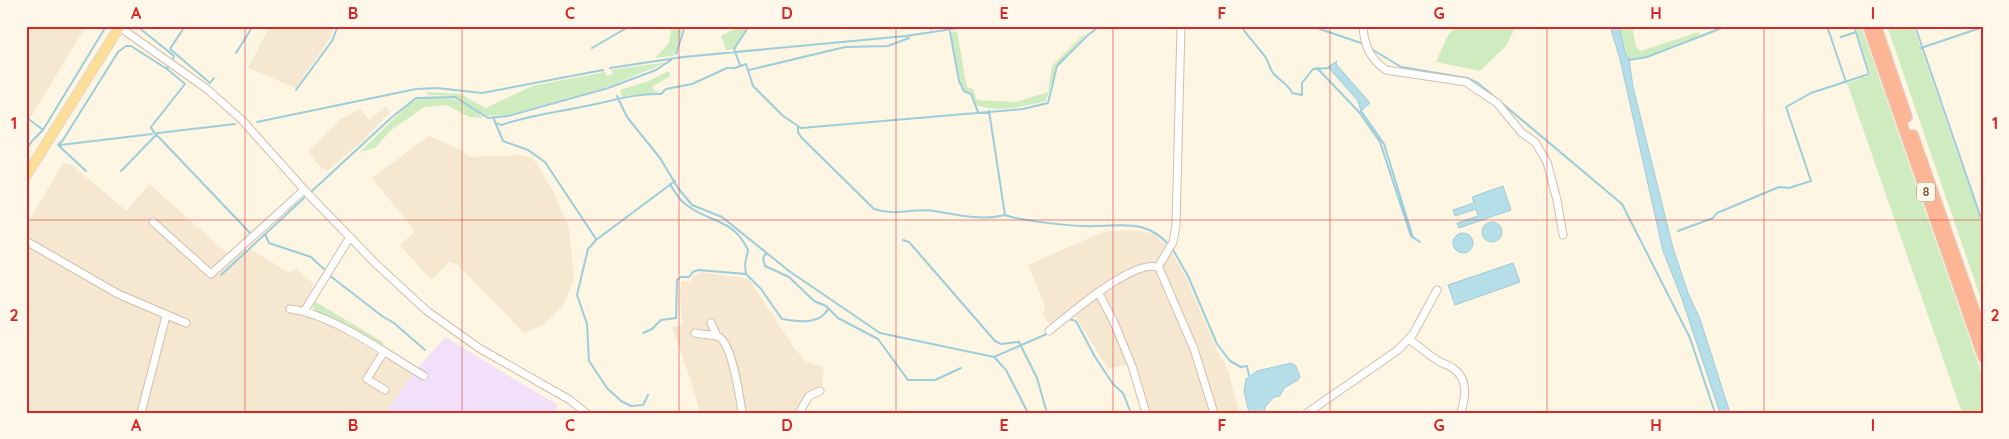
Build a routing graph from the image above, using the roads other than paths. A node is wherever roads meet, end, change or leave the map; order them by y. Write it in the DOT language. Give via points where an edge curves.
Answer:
graph roads {
  1 [pos="119,26"];
  2 [pos="1181,26"];
  3 [pos="1363,26"];
  4 [pos="1868,26"];
  5 [pos="1876,26"];
  6 [pos="26,176"];
  7 [pos="304,190"];
  8 [pos="153,222"];
  9 [pos="1563,235"];
  10 [pos="350,237"];
  11 [pos="26,241"];
  12 [pos="1158,267"];
  13 [pos="1437,290"];
  14 [pos="1098,292"];
  15 [pos="290,309"];
  16 [pos="305,310"];
  17 [pos="166,316"];
  18 [pos="186,323"];
  19 [pos="711,323"];
  20 [pos="1049,331"];
  21 [pos="696,333"];
  22 [pos="1983,335"];
  23 [pos="718,336"];
  24 [pos="1408,339"];
  25 [pos="383,353"];
  26 [pos="1983,357"];
  27 [pos="424,376"];
  28 [pos="385,390"];
  29 [pos="820,391"];
  30 [pos="585,412"];
  31 [pos="141,413"];
  32 [pos="742,413"];
  33 [pos="799,413"];
  34 [pos="1146,413"];
  35 [pos="1214,413"];
  36 [pos="1307,413"];
  37 [pos="1461,413"];
  1 -- 6 [label="main road"];
  1 -- 7 [label="street" via="214,95 248,126"];
  2 -- 12 [label="street" via="1176,226 1173,242"];
  3 -- 9 [label="street" via="1367,49 1376,63 1386,70 1466,82 1496,103 1522,133 1535,142 1547,162"];
  4 -- 26 [label="highway, 8"];
  5 -- 22 [label="highway, 8"];
  7 -- 8 [label="street" via="211,274"];
  7 -- 10 [label="street"];
  10 -- 16 [label="street"];
  10 -- 30 [label="street" via="451,330"];
  11 -- 17 [label="street" via="118,294"];
  12 -- 14 [label="street" via="1148,266 1125,275"];
  12 -- 35 [label="street" via="1194,349"];
  13 -- 24 [label="street"];
  14 -- 20 [label="street"];
  14 -- 34 [label="street" via="1128,357"];
  15 -- 16 [label="street"];
  16 -- 25 [label="street"];
  17 -- 18 [label="street"];
  17 -- 31 [label="street"];
  19 -- 23 [label="street"];
  21 -- 23 [label="street"];
  23 -- 32 [label="street" via="730,357"];
  24 -- 36 [label="street" via="1398,350"];
  24 -- 37 [label="street" via="1454,368 1461,376 1466,397"];
  25 -- 27 [label="street"];
  25 -- 28 [label="street" via="367,379"];
  29 -- 33 [label="street" via="809,396"];
}
